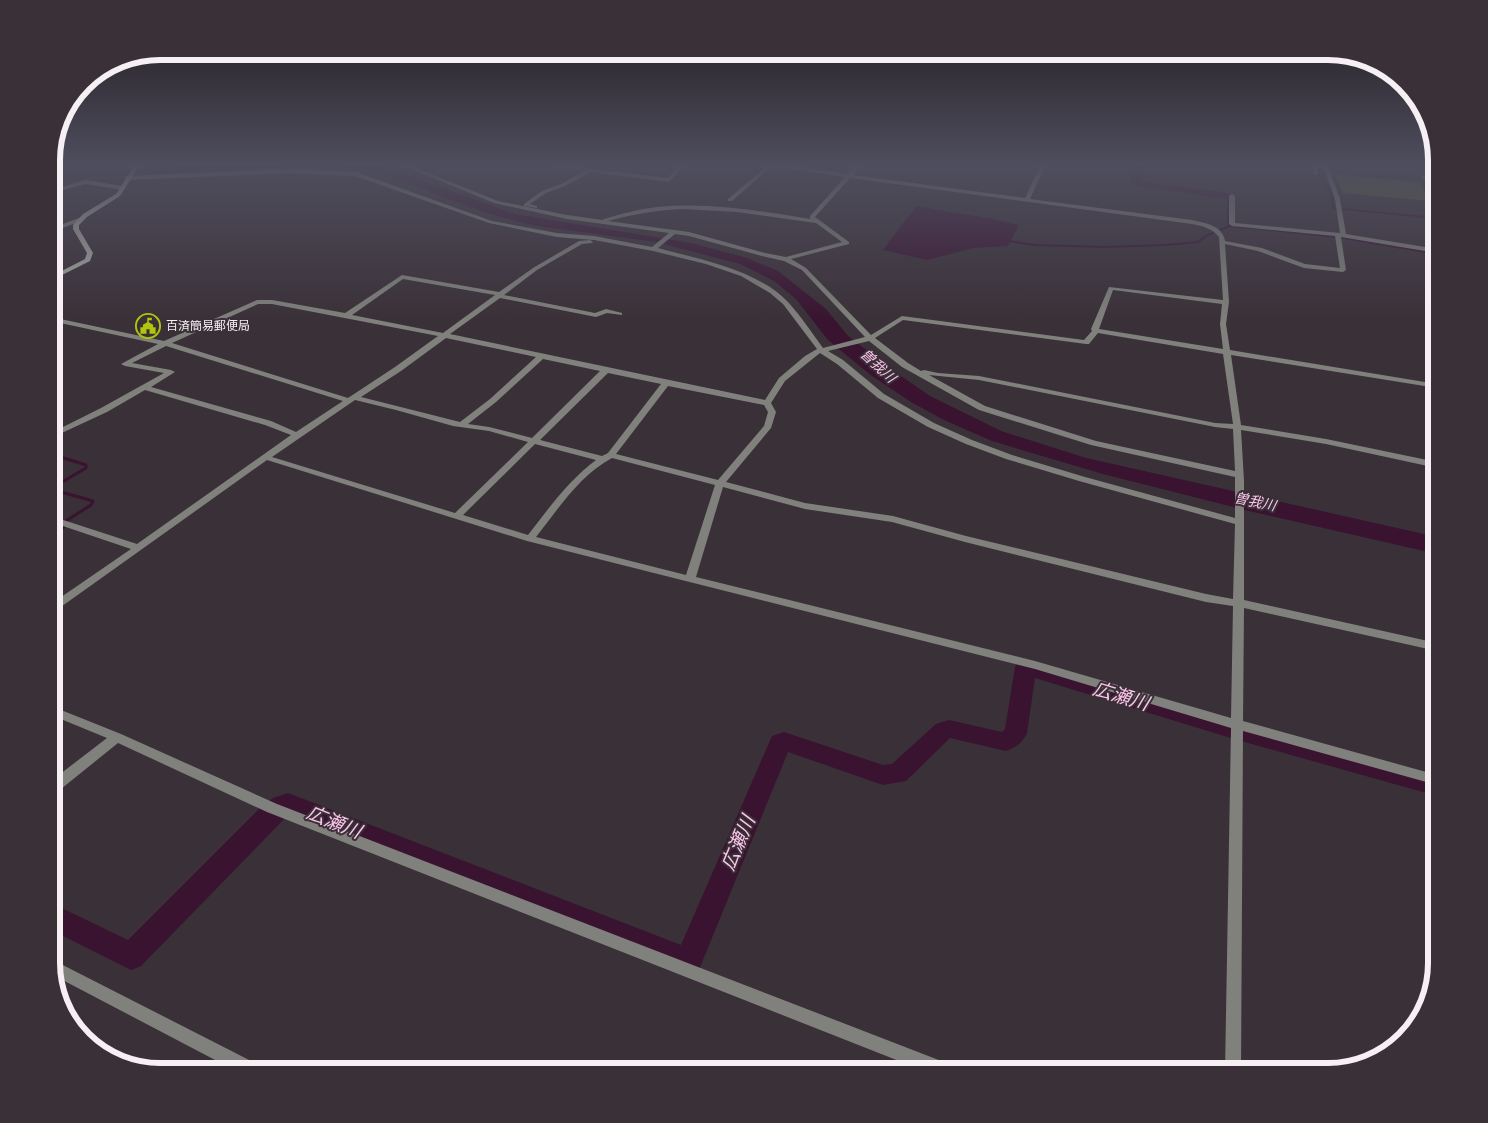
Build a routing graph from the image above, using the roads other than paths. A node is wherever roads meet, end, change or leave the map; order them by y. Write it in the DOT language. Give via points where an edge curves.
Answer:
graph roads {
  1 [pos="481,218"];
  2 [pos="579,218"];
  3 [pos="611,218"];
  4 [pos="794,218"];
  5 [pos="813,218"];
  6 [pos="1165,218"];
  7 [pos="1232,218"];
  8 [pos="1339,218"];
  9 [pos="79,220"];
  10 [pos="602,221"];
  11 [pos="816,221"];
  12 [pos="60,227"];
  13 [pos="673,232"];
  14 [pos="1340,234"];
  15 [pos="1223,242"];
  16 [pos="639,246"];
  17 [pos="654,248"];
  18 [pos="1428,250"];
  19 [pos="786,258"];
  20 [pos="60,274"];
  21 [pos="501,296"];
  22 [pos="1226,302"];
  23 [pos="620,314"];
  24 [pos="347,315"];
  25 [pos="60,321"];
  26 [pos="1096,332"];
  27 [pos="446,335"];
  28 [pos="869,338"];
  29 [pos="165,343"];
  30 [pos="825,350"];
  31 [pos="1226,353"];
  32 [pos="541,357"];
  33 [pos="904,365"];
  34 [pos="605,371"];
  35 [pos="665,384"];
  36 [pos="1428,385"];
  37 [pos="143,387"];
  38 [pos="353,400"];
  39 [pos="767,403"];
  40 [pos="462,425"];
  41 [pos="1237,427"];
  42 [pos="60,432"];
  43 [pos="297,435"];
  44 [pos="535,442"];
  45 [pos="265,457"];
  46 [pos="607,457"];
  47 [pos="1428,463"];
  48 [pos="1239,478"];
  49 [pos="720,484"];
  50 [pos="458,516"];
  51 [pos="60,521"];
  52 [pos="1239,522"];
  53 [pos="530,539"];
  54 [pos="139,548"];
  55 [pos="690,579"];
  56 [pos="60,604"];
  57 [pos="1239,605"];
  58 [pos="1428,645"];
  59 [pos="60,713"];
  60 [pos="1238,723"];
  61 [pos="117,737"];
  62 [pos="1428,777"];
  63 [pos="60,782"];
  64 [pos="60,970"];
  65 [pos="238,1063"];
  66 [pos="926,1063"];
  67 [pos="1233,1063"];
  1 -- 16 [label="street" via="557,235"];
  2 -- 10 [label="street"];
  3 -- 10 [label="street"];
  4 -- 11 [label="street"];
  5 -- 11 [label="street"];
  6 -- 15 [label="street" via="1216,230"];
  7 -- 14 [label="street" via="1232,224"];
  8 -- 14 [label="street"];
  9 -- 12 [label="street"];
  9 -- 20 [label="main road" via="76,229 90,253 88,260"];
  10 -- 13 [label="street"];
  11 -- 19 [label="street" via="848,243"];
  13 -- 17 [label="street"];
  13 -- 19 [label="street"];
  14 -- 15 [label="street" via="1343,270 1304,266 1260,249"];
  14 -- 18 [label="street"];
  15 -- 22 [label="street"];
  16 -- 17 [label="street"];
  16 -- 21 [label="street" via="582,242 535,269"];
  17 -- 30 [label="street" via="723,268 757,282 785,303"];
  19 -- 28 [label="street" via="804,269"];
  21 -- 23 [label="street" via="596,315 606,312"];
  21 -- 24 [label="street" via="402,277"];
  21 -- 27 [label="street"];
  22 -- 26 [label="street" via="1111,288 1097,321"];
  22 -- 31 [label="street"];
  24 -- 27 [label="street"];
  24 -- 29 [label="street" via="257,302"];
  25 -- 29 [label="street"];
  26 -- 28 [label="street" via="1086,342 1075,342 909,318 898,320"];
  26 -- 31 [label="street"];
  27 -- 32 [label="street"];
  27 -- 38 [label="street"];
  28 -- 30 [label="street"];
  28 -- 33 [label="street"];
  29 -- 37 [label="street" via="125,364 171,372"];
  29 -- 38 [label="street"];
  30 -- 39 [label="street" via="808,358 782,380"];
  30 -- 52 [label="street" via="881,396 913,416 969,442 1082,479"];
  31 -- 36 [label="street"];
  31 -- 41 [label="street"];
  32 -- 34 [label="street"];
  32 -- 40 [label="street"];
  33 -- 41 [label="street" via="932,374 979,378"];
  33 -- 48 [label="street" via="996,414 1094,443"];
  34 -- 35 [label="street"];
  34 -- 44 [label="street"];
  35 -- 39 [label="street"];
  35 -- 46 [label="street"];
  37 -- 42 [label="street"];
  37 -- 43 [label="street" via="268,423"];
  38 -- 40 [label="street"];
  38 -- 43 [label="street"];
  39 -- 49 [label="street" via="772,412 768,426"];
  40 -- 44 [label="street"];
  41 -- 47 [label="street"];
  41 -- 48 [label="street"];
  43 -- 45 [label="street"];
  44 -- 46 [label="street"];
  44 -- 50 [label="street"];
  45 -- 50 [label="street"];
  45 -- 54 [label="street"];
  46 -- 49 [label="street"];
  46 -- 53 [label="street" via="576,483"];
  48 -- 52 [label="street"];
  49 -- 55 [label="street"];
  49 -- 57 [label="street" via="805,506 893,519"];
  50 -- 53 [label="street"];
  51 -- 54 [label="street"];
  52 -- 57 [label="street"];
  53 -- 55 [label="street"];
  54 -- 56 [label="street"];
  55 -- 60 [label="street" via="1035,666"];
  57 -- 58 [label="street" via="1257,606"];
  57 -- 60 [label="street"];
  59 -- 61 [label="street"];
  60 -- 62 [label="street"];
  60 -- 67 [label="street"];
  61 -- 63 [label="street"];
  61 -- 66 [label="street" via="272,808"];
  64 -- 65 [label="street"];
}
